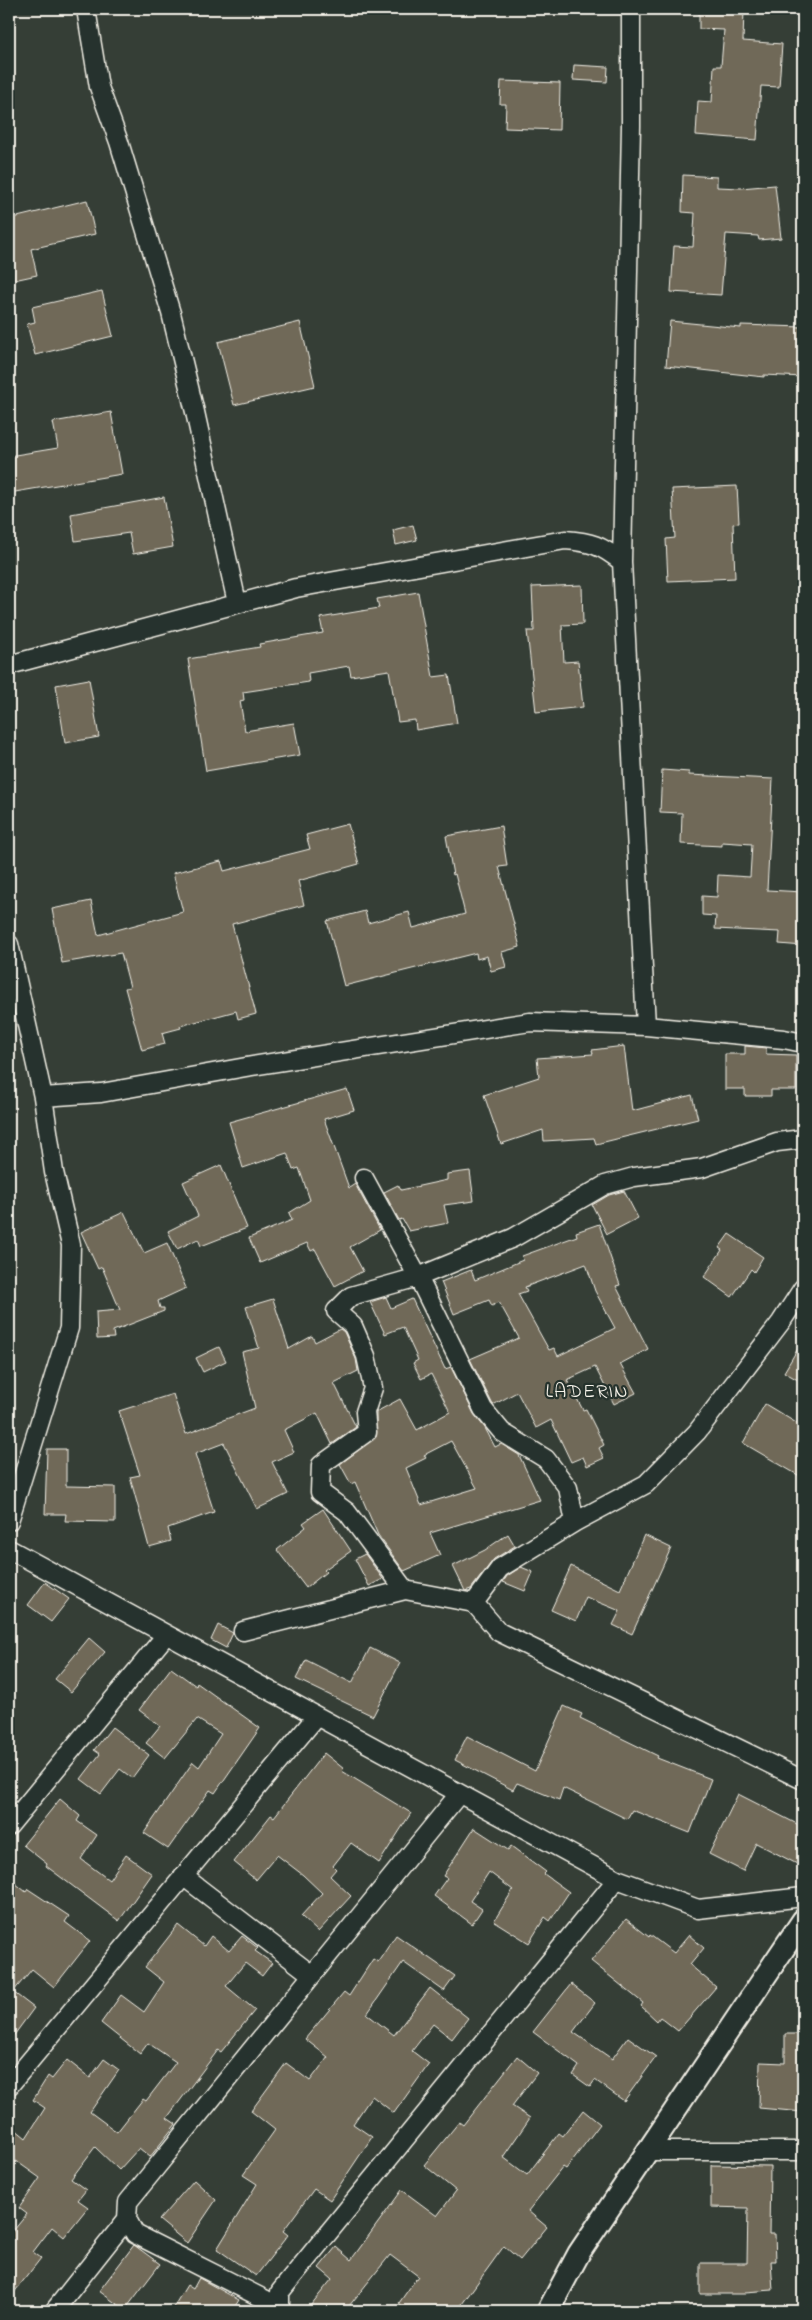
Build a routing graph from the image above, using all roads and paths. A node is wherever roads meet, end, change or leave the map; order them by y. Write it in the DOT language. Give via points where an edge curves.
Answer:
graph roads {
  1 [pos="86,9"];
  2 [pos="631,9"];
  3 [pos="622,562"];
  4 [pos="237,603"];
  5 [pos="9,665"];
  6 [pos="9,944"];
  7 [pos="646,1026"];
  8 [pos="803,1043"];
  9 [pos="43,1097"];
  10 [pos="803,1140"];
  11 [pos="364,1178"];
  12 [pos="418,1277"];
  13 [pos="803,1288"];
  14 [pos="9,1521"];
  15 [pos="575,1522"];
  16 [pos="9,1549"];
  17 [pos="405,1590"];
  18 [pos="474,1603"];
  19 [pos="243,1631"];
  20 [pos="166,1635"];
  21 [pos="316,1717"];
  22 [pos="803,1780"];
  23 [pos="458,1794"];
  24 [pos="9,1826"];
  25 [pos="183,1876"];
  26 [pos="616,1879"];
  27 [pos="803,1897"];
  28 [pos="803,1920"];
  29 [pos="312,1974"];
  30 [pos="9,2086"];
  31 [pos="648,2151"];
  32 [pos="803,2151"];
  33 [pos="127,2220"];
  34 [pos="280,2309"];
  35 [pos="54,2311"];
  36 [pos="548,2311"];
  1 -- 4 [label="street" via="99,87 171,313"];
  2 -- 3 [label="street"];
  3 -- 4 [label="street" via="604,548 587,541 565,540 296,588"];
  3 -- 7 [label="street"];
  4 -- 5 [label="street"];
  6 -- 9 [label="street"];
  7 -- 8 [label="street"];
  7 -- 9 [label="street" via="530,1022 101,1093"];
  9 -- 14 [label="street" via="54,1172 71,1245 69,1328"];
  10 -- 12 [label="street" via="777,1142 702,1168 634,1177 606,1185 513,1238"];
  11 -- 12 [label="street"];
  12 -- 15 [label="street" via="483,1409 502,1432 546,1459 568,1488"];
  12 -- 17 [label="street" via="351,1296 336,1311 353,1326 366,1356 373,1388 365,1412 367,1432 321,1465 320,1492 346,1512"];
  13 -- 15 [label="street" via="698,1432 646,1484"];
  15 -- 18 [label="street" via="500,1568"];
  16 -- 20 [label="street"];
  17 -- 18 [label="street"];
  17 -- 19 [label="street"];
  18 -- 22 [label="street" via="499,1632"];
  20 -- 21 [label="street"];
  20 -- 24 [label="street"];
  21 -- 23 [label="street"];
  21 -- 25 [label="street"];
  23 -- 26 [label="street"];
  23 -- 29 [label="street"];
  25 -- 29 [label="street"];
  25 -- 30 [label="street"];
  26 -- 27 [label="street" via="698,1909"];
  26 -- 34 [label="street" via="280,2292"];
  28 -- 31 [label="street"];
  29 -- 33 [label="street" via="128,2202"];
  31 -- 32 [label="street"];
  31 -- 36 [label="street" via="579,2253"];
  33 -- 34 [label="street" via="135,2234"];
  33 -- 35 [label="street"];
}
